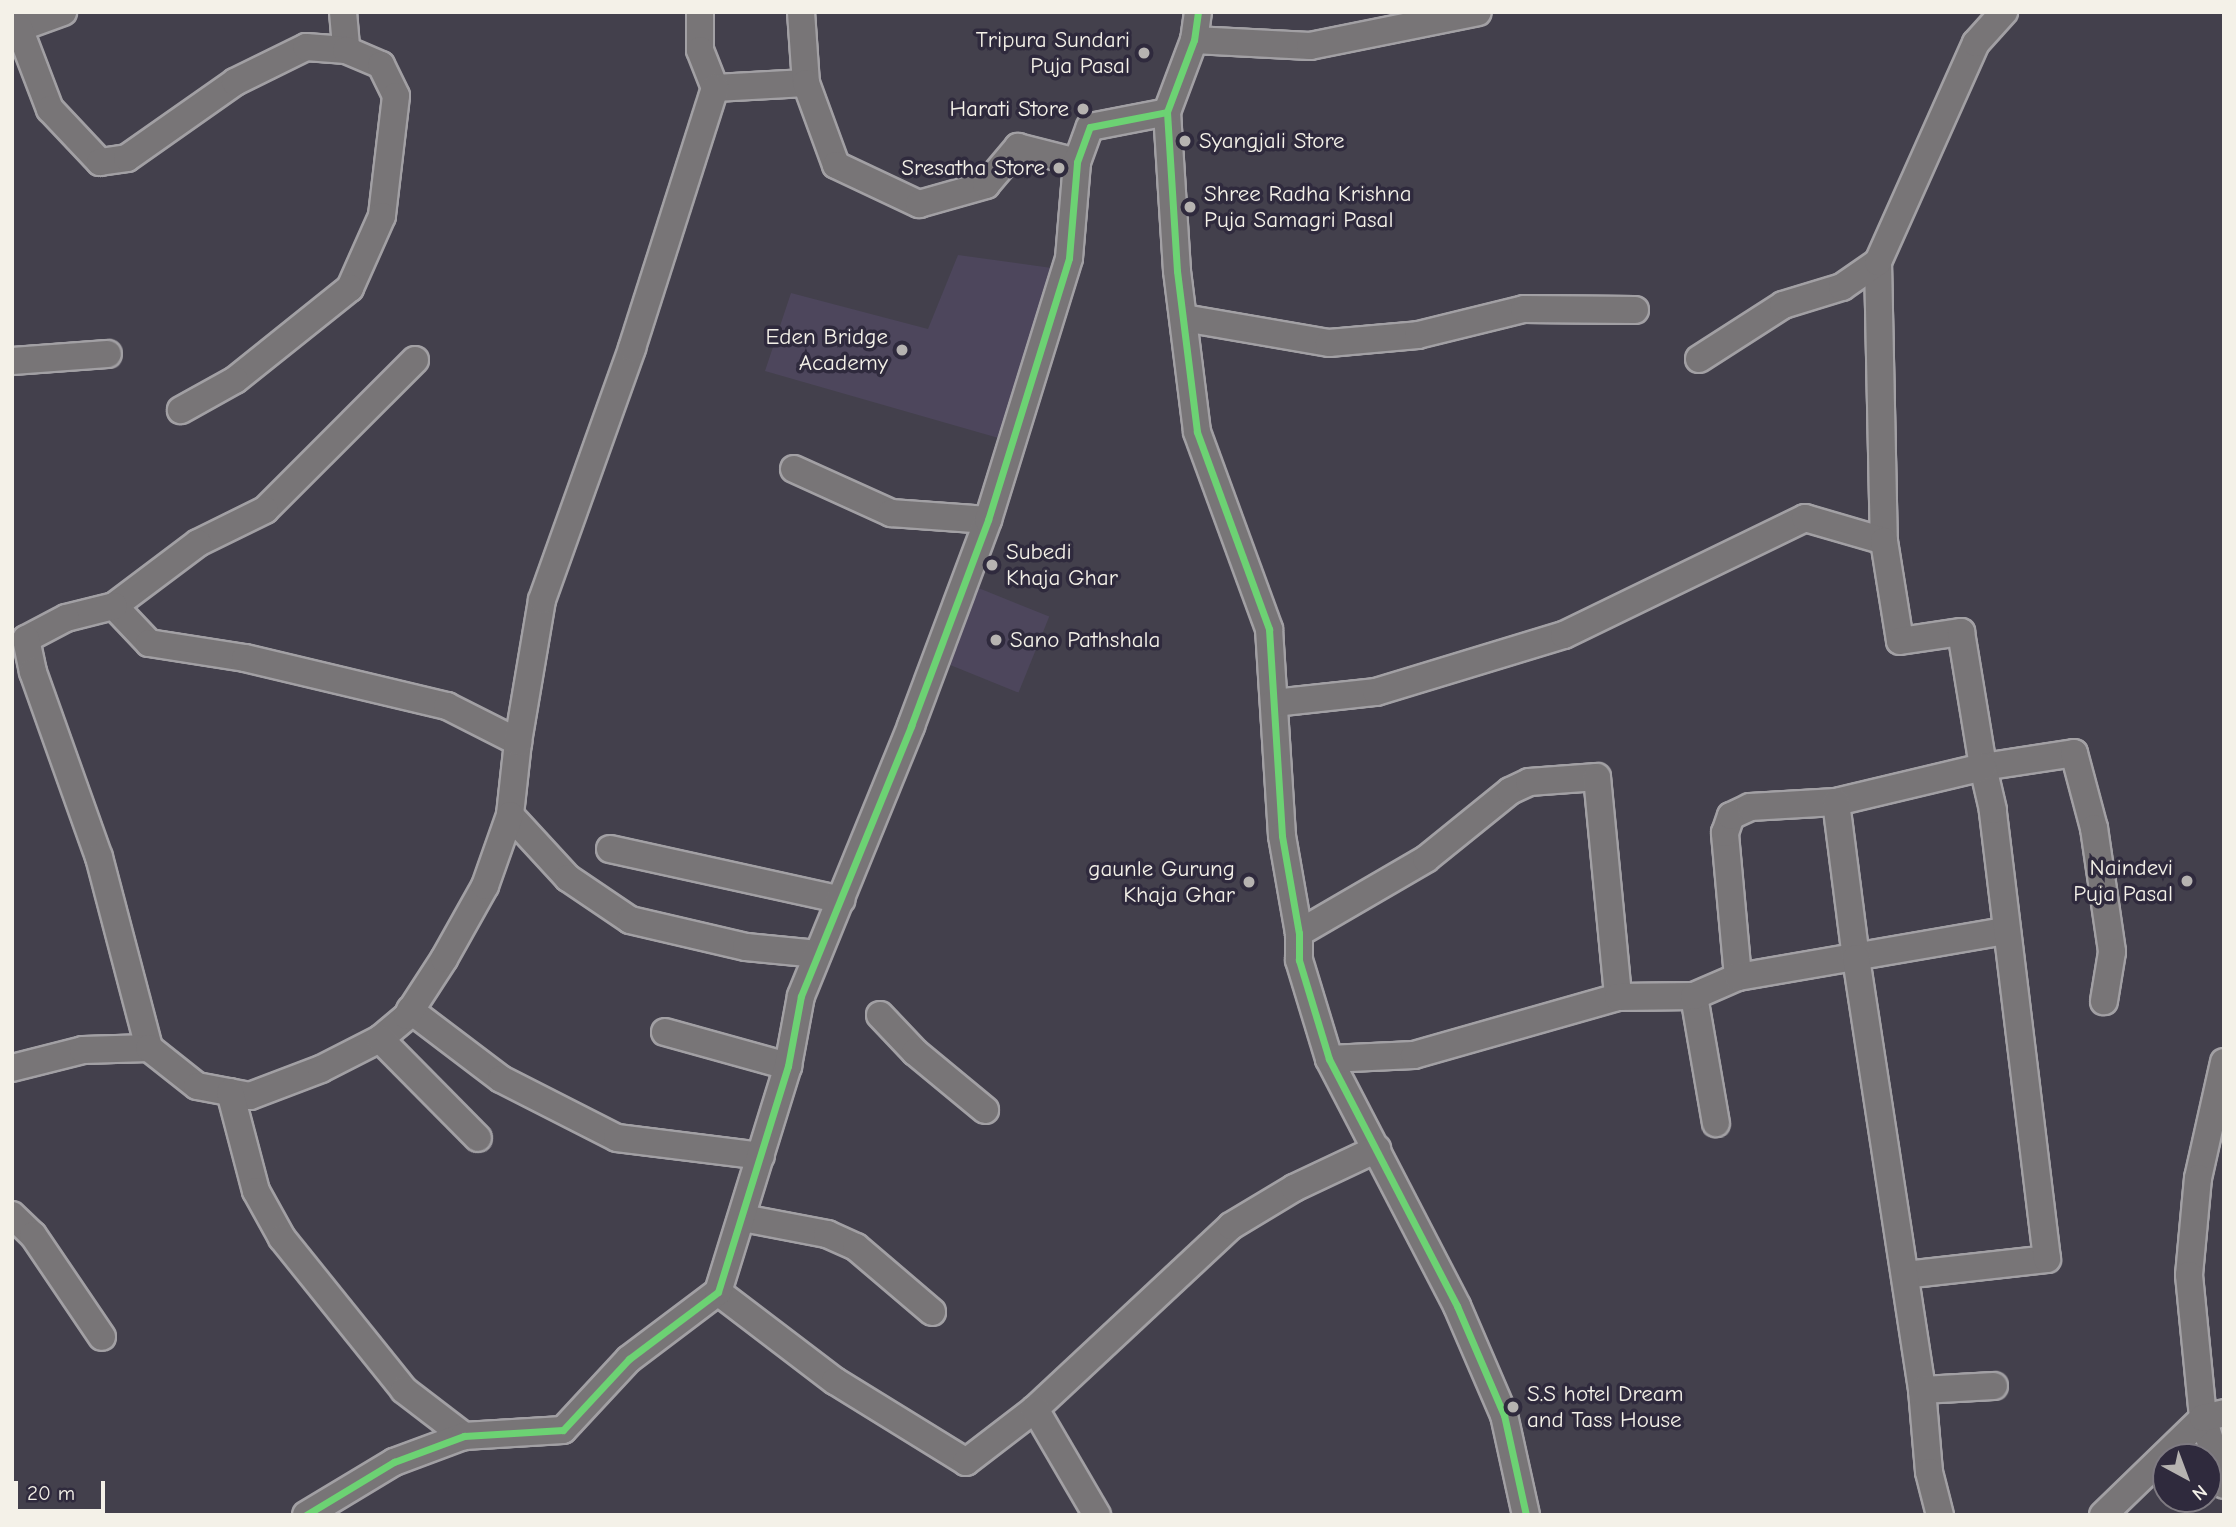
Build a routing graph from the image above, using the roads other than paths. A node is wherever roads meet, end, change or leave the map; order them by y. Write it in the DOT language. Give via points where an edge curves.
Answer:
graph roads {
  1 [pos="63,12"];
  2 [pos="343,12"];
  3 [pos="700,12"];
  4 [pos="802,12"];
  5 [pos="1198,12"];
  6 [pos="1478,12"];
  7 [pos="2004,12"];
  8 [pos="18,20"];
  9 [pos="1194,40"];
  10 [pos="346,51"];
  11 [pos="806,83"];
  12 [pos="715,89"];
  13 [pos="1167,112"];
  14 [pos="1077,162"];
  15 [pos="1878,262"];
  16 [pos="1635,310"];
  17 [pos="1184,318"];
  18 [pos="108,354"];
  19 [pos="1699,359"];
  20 [pos="415,360"];
  21 [pos="12,361"];
  22 [pos="181,410"];
  23 [pos="794,469"];
  24 [pos="988,520"];
  25 [pos="1884,541"];
  26 [pos="114,606"];
  27 [pos="1274,703"];
  28 [pos="518,742"];
  29 [pos="1983,767"];
  30 [pos="1836,802"];
  31 [pos="510,815"];
  32 [pos="610,849"];
  33 [pos="841,900"];
  34 [pos="2004,931"];
  35 [pos="1299,933"];
  36 [pos="818,954"];
  37 [pos="1856,958"];
  38 [pos="1738,977"];
  39 [pos="1694,996"];
  40 [pos="1618,997"];
  41 [pos="2104,1000"];
  42 [pos="410,1010"];
  43 [pos="880,1015"];
  44 [pos="665,1032"];
  45 [pos="380,1039"];
  46 [pos="149,1048"];
  47 [pos="1329,1059"];
  48 [pos="2224,1062"];
  49 [pos="788,1066"];
  50 [pos="12,1068"];
  51 [pos="230,1092"];
  52 [pos="985,1110"];
  53 [pos="1716,1124"];
  54 [pos="478,1138"];
  55 [pos="1377,1149"];
  56 [pos="761,1156"];
  57 [pos="12,1215"];
  58 [pos="743,1218"];
  59 [pos="1905,1275"];
  60 [pos="718,1292"];
  61 [pos="932,1312"];
  62 [pos="102,1337"];
  63 [pos="1994,1386"];
  64 [pos="1922,1390"];
  65 [pos="1035,1409"];
  66 [pos="2213,1415"];
  67 [pos="464,1436"];
  68 [pos="2224,1485"];
  69 [pos="306,1515"];
  70 [pos="1097,1515"];
  71 [pos="1526,1515"];
  72 [pos="1940,1515"];
  73 [pos="2103,1515"];
  1 -- 8 [label="street"];
  2 -- 10 [label="street"];
  3 -- 12 [label="street" via="700,50"];
  4 -- 11 [label="street"];
  5 -- 9 [label="street"];
  6 -- 9 [label="street" via="1310,46"];
  7 -- 15 [label="street" via="1976,43"];
  8 -- 10 [label="street" via="50,109 100,162 127,158 235,82 306,47"];
  9 -- 13 [label="street"];
  10 -- 22 [label="street" via="381,65 396,96 382,216 350,288 235,380"];
  11 -- 12 [label="street"];
  11 -- 14 [label="street" via="836,165 919,204 986,185 1018,147"];
  12 -- 28 [label="street" via="632,348 542,600"];
  13 -- 14 [label="street" via="1090,127"];
  13 -- 17 [label="street"];
  14 -- 24 [label="street" via="1069,258"];
  15 -- 19 [label="street" via="1842,286 1783,305"];
  15 -- 25 [label="street"];
  16 -- 17 [label="street" via="1524,309 1418,335 1329,342"];
  17 -- 27 [label="street" via="1197,432 1264,606"];
  18 -- 21 [label="street"];
  20 -- 26 [label="street" via="265,510 198,543"];
  23 -- 24 [label="street" via="891,513"];
  24 -- 33 [label="street"];
  25 -- 27 [label="street" via="1805,518 1564,635 1376,692"];
  25 -- 29 [label="street" via="1900,641 1961,632"];
  26 -- 28 [label="street" via="149,643 394,690 447,706"];
  26 -- 46 [label="street" via="66,618 26,639 33,672 99,856"];
  27 -- 35 [label="street" via="1282,836"];
  28 -- 31 [label="street"];
  29 -- 30 [label="street"];
  29 -- 34 [label="street" via="1993,810"];
  29 -- 41 [label="street" via="2074,752 2094,828 2112,952"];
  30 -- 37 [label="street"];
  30 -- 38 [label="street" via="1750,807 1731,816 1725,834"];
  31 -- 36 [label="street" via="568,878 630,920 746,947"];
  31 -- 42 [label="street" via="485,886"];
  32 -- 33 [label="street"];
  33 -- 36 [label="street"];
  34 -- 37 [label="street"];
  34 -- 59 [label="street" via="2047,1259"];
  35 -- 40 [label="street" via="1426,859 1510,791 1529,782 1597,777"];
  35 -- 47 [label="street" via="1299,960"];
  36 -- 49 [label="street" via="801,996"];
  37 -- 38 [label="street"];
  37 -- 59 [label="street"];
  38 -- 39 [label="street"];
  39 -- 40 [label="street"];
  39 -- 53 [label="street"];
  40 -- 47 [label="street" via="1414,1055"];
  42 -- 45 [label="street"];
  42 -- 56 [label="street" via="501,1079 617,1138"];
  43 -- 52 [label="street" via="915,1052"];
  44 -- 49 [label="street"];
  45 -- 51 [label="street" via="321,1069 250,1096"];
  45 -- 54 [label="street"];
  46 -- 50 [label="street" via="83,1050"];
  46 -- 51 [label="street" via="197,1086"];
  47 -- 55 [label="street"];
  48 -- 66 [label="street" via="2198,1178 2189,1275"];
  49 -- 56 [label="street"];
  51 -- 67 [label="street" via="256,1191 282,1238 404,1390"];
  55 -- 65 [label="street" via="1294,1188 1231,1226"];
  55 -- 71 [label="street" via="1457,1306 1504,1415"];
  56 -- 58 [label="street"];
  57 -- 62 [label="street" via="33,1235"];
  58 -- 60 [label="street"];
  58 -- 61 [label="street" via="827,1234 856,1247"];
  59 -- 64 [label="street"];
  60 -- 65 [label="street" via="835,1381 966,1462"];
  60 -- 67 [label="street" via="629,1360 563,1430"];
  63 -- 64 [label="street"];
  64 -- 72 [label="street" via="1929,1472"];
  65 -- 70 [label="street"];
  66 -- 68 [label="street"];
  66 -- 73 [label="street"];
  67 -- 69 [label="street" via="394,1462"];
}
